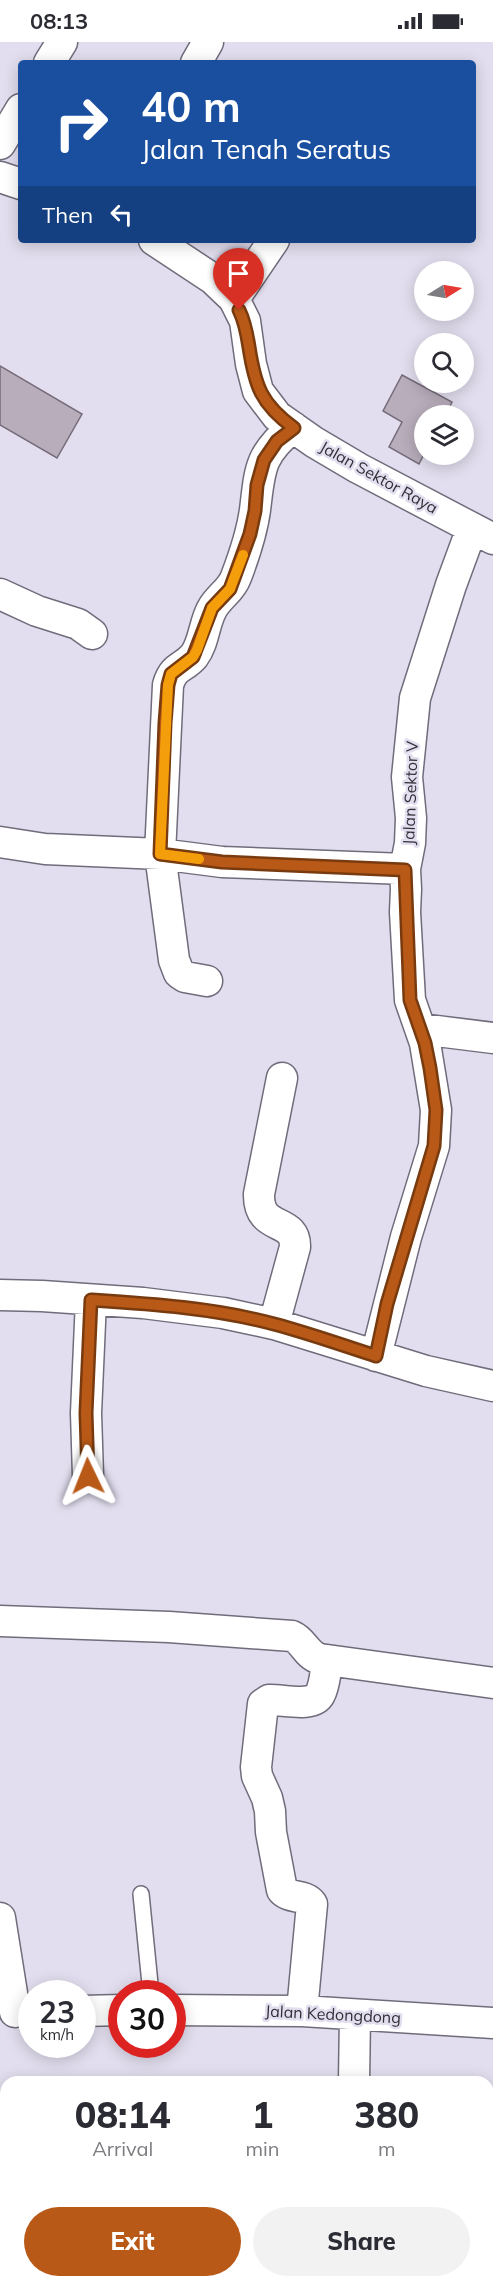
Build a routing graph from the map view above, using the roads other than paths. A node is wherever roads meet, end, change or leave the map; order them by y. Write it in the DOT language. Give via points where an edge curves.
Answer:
graph roads {
  1 [pos="62,42"];
  2 [pos="208,42"];
  3 [pos="51,60"];
  4 [pos="198,60"];
  5 [pos="18,114"];
  6 [pos="0,144"];
  7 [pos="0,177"];
  8 [pos="18,183"];
  9 [pos="159,243"];
  10 [pos="272,243"];
  11 [pos="234,298"];
  12 [pos="294,428"];
  13 [pos="482,534"];
  14 [pos="0,594"];
  15 [pos="92,634"];
  16 [pos="0,842"];
  17 [pos="160,854"];
  18 [pos="405,870"];
  19 [pos="207,981"];
  20 [pos="420,1029"];
  21 [pos="493,1038"];
  22 [pos="282,1078"];
  23 [pos="0,1295"];
  24 [pos="91,1300"];
  25 [pos="274,1324"];
  26 [pos="376,1356"];
  27 [pos="493,1386"];
  28 [pos="88,1476"];
  29 [pos="0,1621"];
  30 [pos="328,1660"];
  31 [pos="493,1683"];
  32 [pos="141,1894"];
  33 [pos="0,1918"];
  34 [pos="150,1980"];
  35 [pos="186,2010"];
  36 [pos="302,2011"];
  37 [pos="16,2012"];
  38 [pos="355,2015"];
  39 [pos="493,2023"];
  40 [pos="354,2076"];
  1 -- 3 [label="street"];
  2 -- 4 [label="street"];
  5 -- 6 [label="street"];
  7 -- 8 [label="street"];
  9 -- 11 [label="street, Jalan Sektor Raya"];
  10 -- 11 [label="street"];
  11 -- 12 [label="street, Jalan Sektor Raya" via="245,321 258,391 277,416"];
  12 -- 13 [label="street, Jalan Sektor Raya" via="358,468"];
  12 -- 17 [label="street" via="277,441 264,460 250,534 230,589 212,608 193,657 171,674"];
  13 -- 18 [label="street, Jalan Sektor V" via="451,585 416,698 407,777 411,818"];
  14 -- 15 [label="street" via="78,624"];
  16 -- 17 [label="street" via="45,849"];
  17 -- 18 [label="street" via="222,862"];
  17 -- 19 [label="street" via="174,960 185,977"];
  18 -- 20 [label="street, Jalan Sektor V" via="410,1000"];
  20 -- 21 [label="street"];
  20 -- 26 [label="street, Jalan Sektor V" via="436,1110 434,1146 387,1304"];
  22 -- 25 [label="street" via="259,1194 263,1215 291,1231 295,1239"];
  23 -- 24 [label="street"];
  24 -- 25 [label="street" via="223,1313"];
  24 -- 28 [label="street" via="86,1413"];
  25 -- 26 [label="street"];
  26 -- 27 [label="street"];
  29 -- 30 [label="street" via="292,1636 299,1639 309,1654"];
  30 -- 31 [label="street"];
  30 -- 36 [label="street" via="315,1700 269,1700 263,1704 256,1767 270,1810 282,1890 312,1904"];
  32 -- 34 [label="lane"];
  33 -- 37 [label="street"];
  35 -- 36 [label="street, Jalan Kedongdong"];
  36 -- 38 [label="street, Jalan Kedongdong"];
  38 -- 39 [label="street, Jalan Kedongdong"];
  38 -- 40 [label="street"];
}
